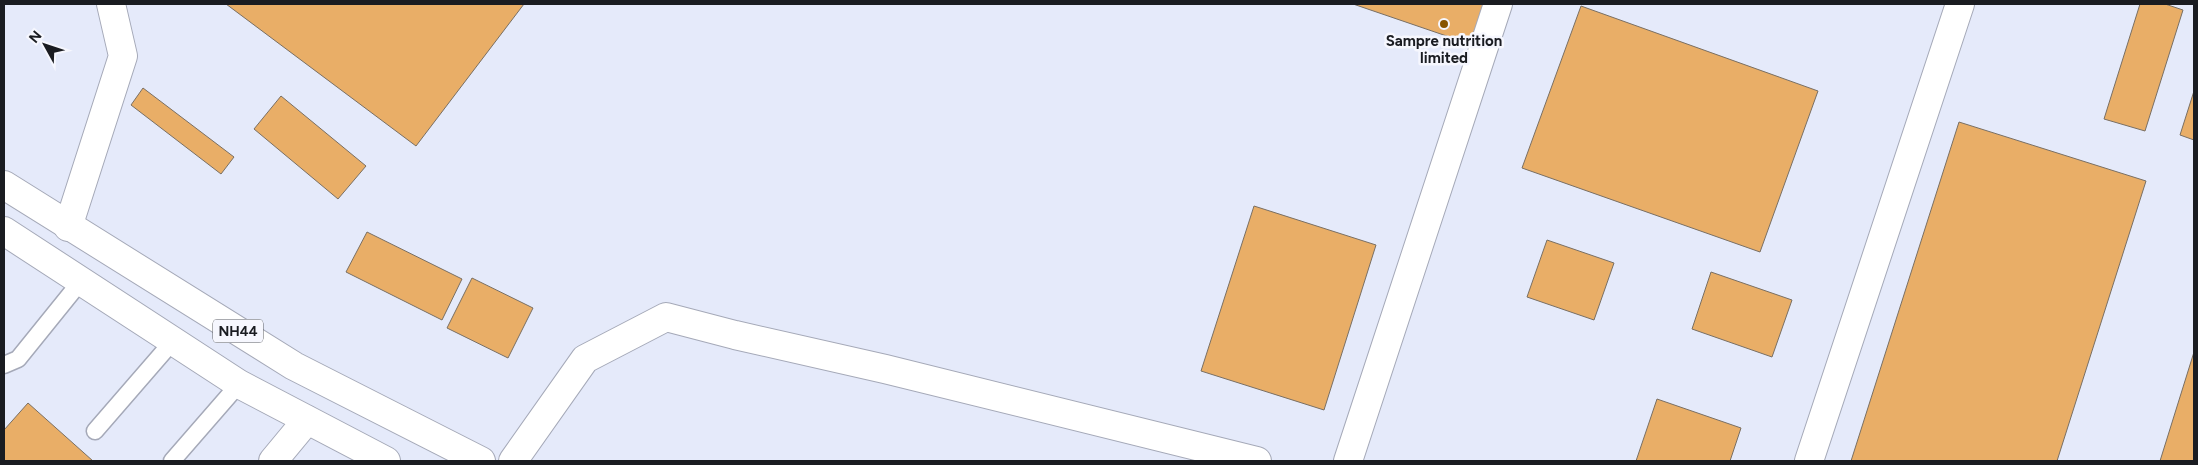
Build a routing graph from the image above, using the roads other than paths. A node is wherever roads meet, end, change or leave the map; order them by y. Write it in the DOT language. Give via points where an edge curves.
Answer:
graph roads {
  1 [pos="111,4"];
  2 [pos="1498,4"];
  3 [pos="1960,4"];
  4 [pos="4,185"];
  5 [pos="68,227"];
  6 [pos="4,231"];
  7 [pos="81,281"];
  8 [pos="173,341"];
  9 [pos="4,365"];
  10 [pos="239,384"];
  11 [pos="307,420"];
  12 [pos="95,431"];
  13 [pos="172,461"];
  14 [pos="273,461"];
  15 [pos="386,461"];
  16 [pos="481,461"];
  17 [pos="513,461"];
  18 [pos="1257,461"];
  19 [pos="1348,461"];
  20 [pos="1809,461"];
  1 -- 5 [label="main road" via="123,56"];
  2 -- 19 [label="main road"];
  3 -- 20 [label="main road"];
  4 -- 5 [label="main road, NH44"];
  5 -- 16 [label="main road, NH44" via="294,366"];
  6 -- 7 [label="main road, NH44"];
  7 -- 8 [label="main road, NH44"];
  7 -- 9 [label="lane" via="18,359"];
  8 -- 10 [label="main road, NH44"];
  8 -- 12 [label="lane"];
  10 -- 11 [label="main road, NH44"];
  10 -- 13 [label="lane"];
  11 -- 14 [label="main road"];
  11 -- 15 [label="main road, NH44"];
  17 -- 18 [label="main road" via="585,359 666,317"];
}
